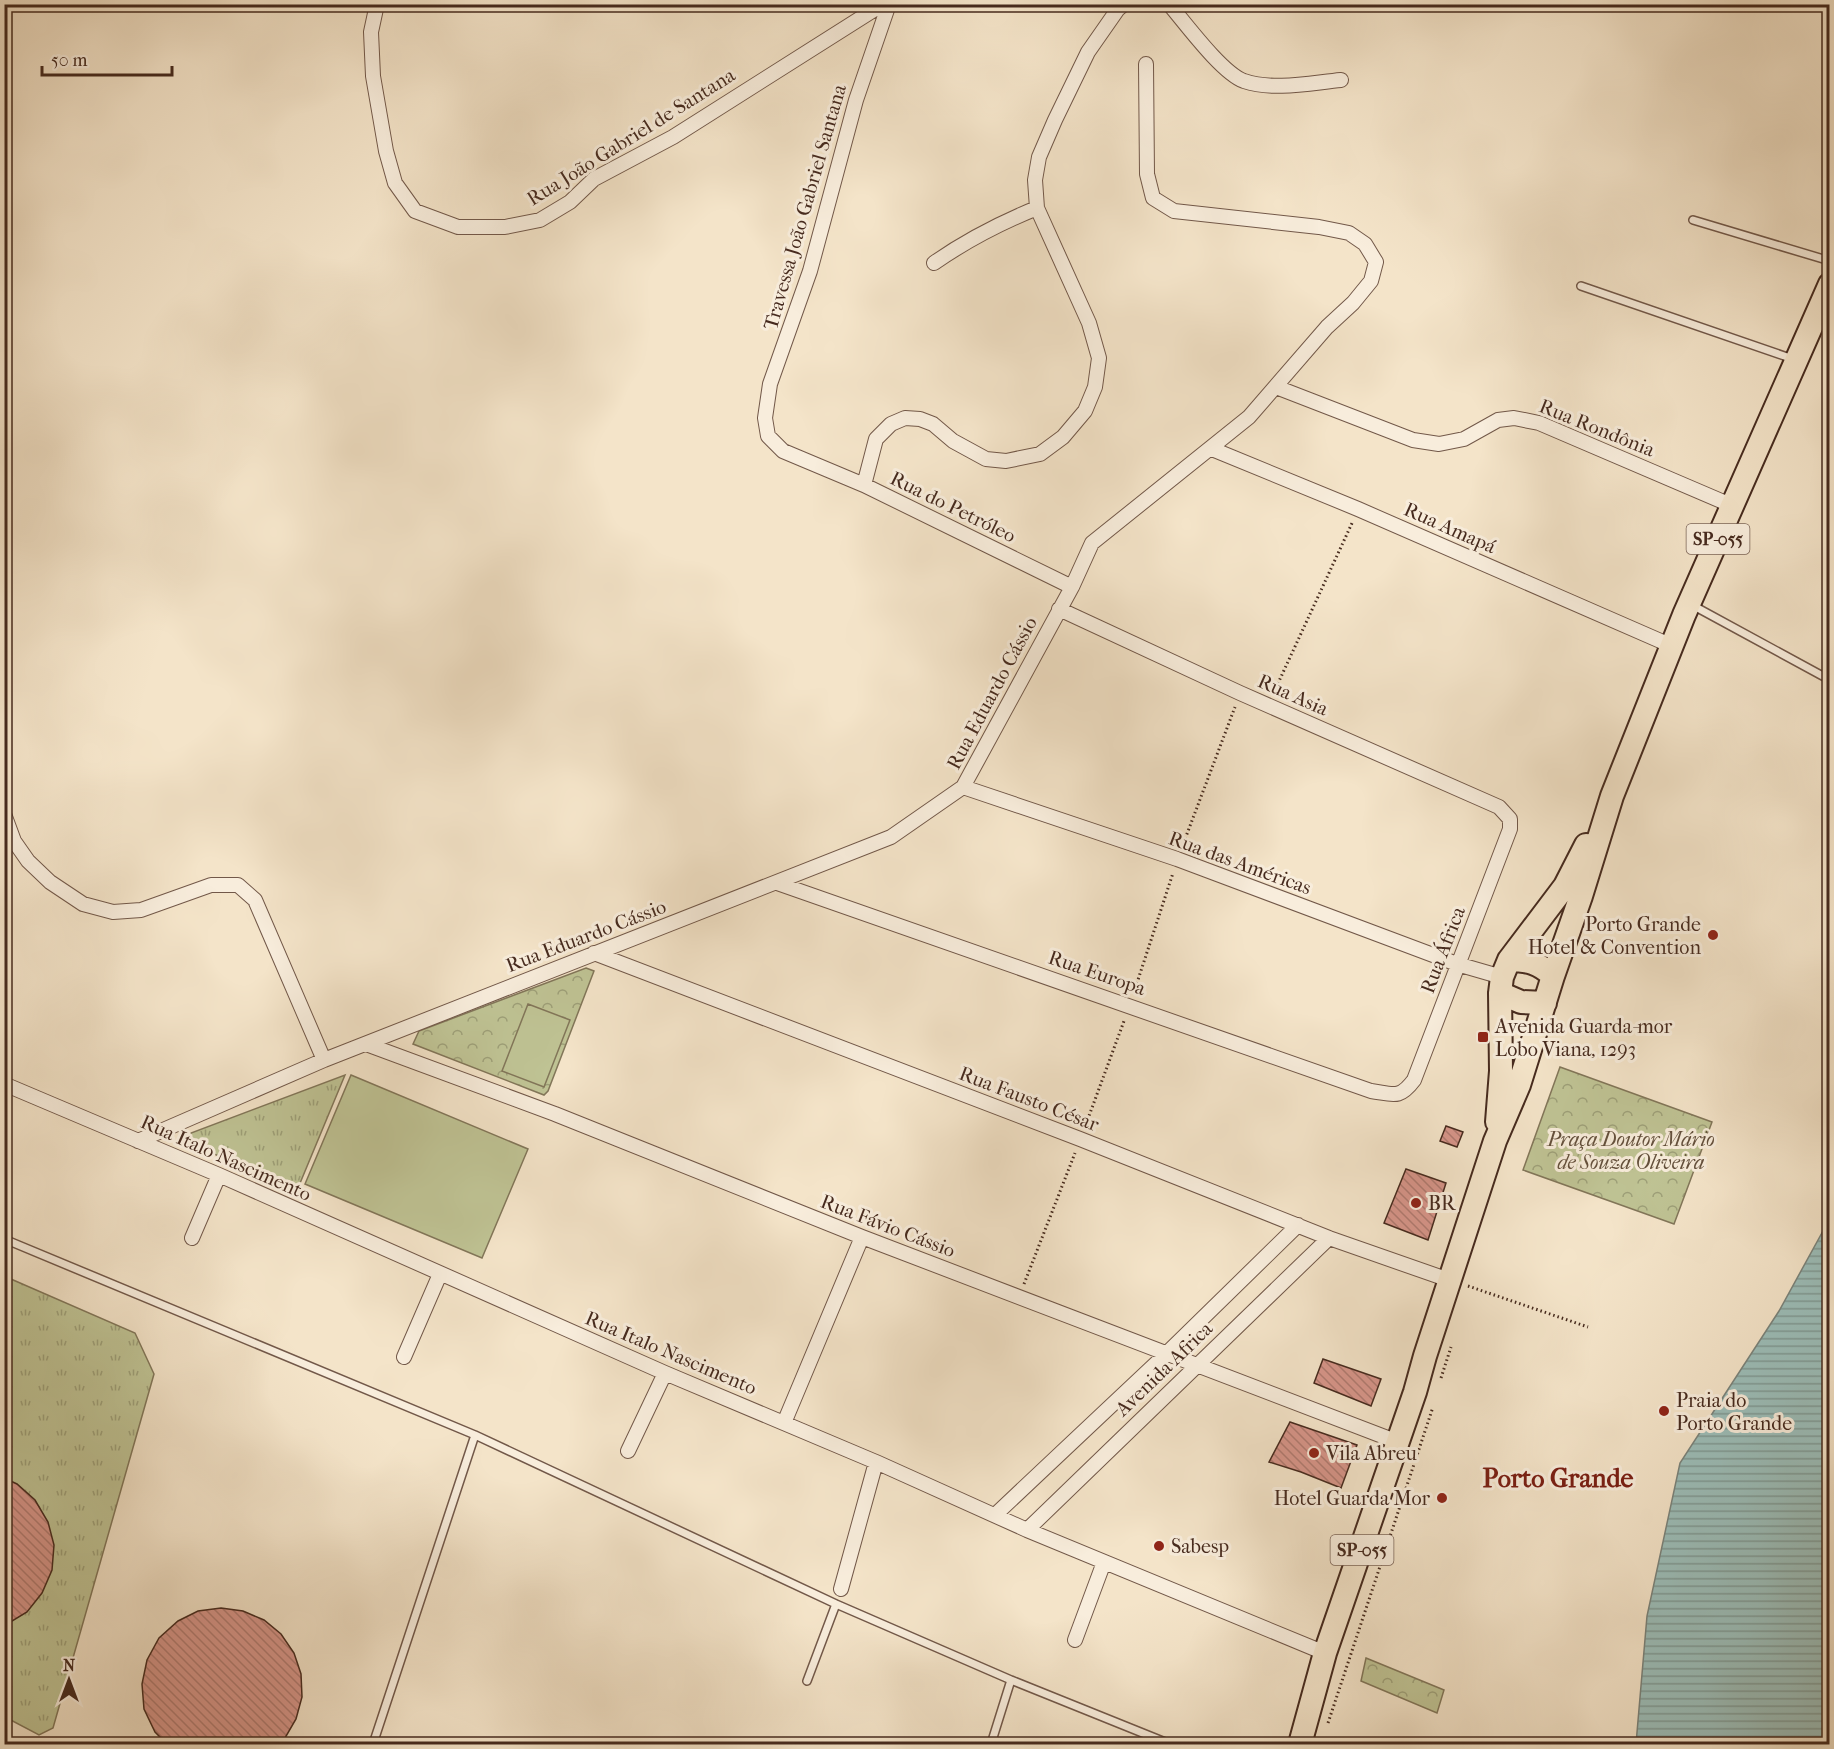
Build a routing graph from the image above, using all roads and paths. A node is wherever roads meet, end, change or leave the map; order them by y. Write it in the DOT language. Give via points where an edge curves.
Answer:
graph roads {
  1 [pos="377,4"];
  2 [pos="883,4"];
  3 [pos="889,4"];
  4 [pos="1124,4"];
  5 [pos="1169,4"];
  6 [pos="1146,64"];
  7 [pos="1341,80"];
  8 [pos="1037,208"];
  9 [pos="1693,220"];
  10 [pos="1830,261"];
  11 [pos="933,262"];
  12 [pos="1830,284"];
  13 [pos="1581,286"];
  14 [pos="1796,360"];
  15 [pos="1276,387"];
  16 [pos="1212,449"];
  17 [pos="817,465"];
  18 [pos="864,485"];
  19 [pos="1733,506"];
  20 [pos="1358,509"];
  21 [pos="1072,587"];
  22 [pos="1689,604"];
  23 [pos="1059,609"];
  24 [pos="1672,646"];
  25 [pos="1830,680"];
  26 [pos="1268,705"];
  27 [pos="963,787"];
  28 [pos="1612,796"];
  29 [pos="4,814"];
  30 [pos="1510,819"];
  31 [pos="777,883"];
  32 [pos="594,953"];
  33 [pos="1458,964"];
  34 [pos="1553,976"];
  35 [pos="1504,977"];
  36 [pos="1545,1002"];
  37 [pos="366,1044"];
  38 [pos="324,1060"];
  39 [pos="4,1084"];
  40 [pos="1405,1092"];
  41 [pos="138,1141"];
  42 [pos="1495,1141"];
  43 [pos="219,1175"];
  44 [pos="1298,1225"];
  45 [pos="862,1237"];
  46 [pos="192,1238"];
  47 [pos="1329,1238"];
  48 [pos="4,1239"];
  49 [pos="440,1274"];
  50 [pos="1449,1280"];
  51 [pos="1588,1327"];
  52 [pos="1167,1353"];
  53 [pos="404,1358"];
  54 [pos="1196,1365"];
  55 [pos="665,1373"];
  56 [pos="784,1422"];
  57 [pos="475,1435"];
  58 [pos="1398,1442"];
  59 [pos="628,1451"];
  60 [pos="876,1462"];
  61 [pos="995,1515"];
  62 [pos="1027,1530"];
  63 [pos="1104,1562"];
  64 [pos="841,1589"];
  65 [pos="836,1604"];
  66 [pos="1075,1640"];
  67 [pos="1325,1653"];
  68 [pos="1011,1680"];
  69 [pos="807,1681"];
  70 [pos="373,1744"];
  71 [pos="991,1744"];
  72 [pos="1170,1744"];
  73 [pos="1300,1744"];
  1 -- 2 [label="street, Rua João Gabriel de Santana" via="371,32 373,76 395,183 415,211 458,227 505,227 540,220 570,202 594,179 673,137"];
  3 -- 17 [label="street, Travessa João Gabriel Santana" via="856,99 810,271 770,384 765,418 768,436 783,451"];
  4 -- 8 [label="street" via="1088,52 1039,157 1035,180"];
  5 -- 7 [label="street" via="1227,71 1242,80 1277,86"];
  6 -- 15 [label="street, Rua Eduardo Cássio" via="1147,174 1153,198 1174,211 1349,233 1365,244 1376,262 1371,281"];
  8 -- 11 [label="street" via="974,237"];
  8 -- 18 [label="street" via="1089,323 1099,358 1095,387 1085,411 1040,454 1006,460 986,459 953,441 933,424 905,418 891,424 876,439"];
  9 -- 10 [label="lane"];
  12 -- 14 [label="main road, SP-055"];
  13 -- 14 [label="lane"];
  14 -- 19 [label="main road, SP-055"];
  15 -- 16 [label="street, Rua Eduardo Cássio" via="1250,417"];
  15 -- 19 [label="street, Rua Rondônia" via="1413,440 1439,444 1464,439 1498,420 1514,418 1539,423"];
  16 -- 20 [label="street, Rua Amapá"];
  16 -- 21 [label="street, Rua Eduardo Cássio" via="1092,543"];
  17 -- 18 [label="street, Rua do Petróleo"];
  18 -- 21 [label="street, Rua do Petróleo"];
  19 -- 22 [label="main road, SP-055"];
  20 -- 24 [label="street, Rua Amapá"];
  20 -- 26 [label="path"];
  21 -- 23 [label="street, Rua Eduardo Cássio"];
  22 -- 24 [label="main road, SP-055"];
  22 -- 25 [label="lane"];
  23 -- 26 [label="street, Rua Asia"];
  23 -- 27 [label="street, Rua Eduardo Cássio"];
  24 -- 28 [label="main road, SP-055"];
  26 -- 30 [label="street, Rua Asia" via="1499,807"];
  27 -- 31 [label="street, Rua Eduardo Cássio" via="891,837"];
  27 -- 33 [label="street, Rua das Américas" via="1177,860"];
  28 -- 34 [label="main road, SP-055"];
  28 -- 35 [label="main road, SP-055" via="1565,886"];
  29 -- 38 [label="street" via="14,841 28,861 83,904 113,912 141,910 211,885 238,885 255,900"];
  30 -- 33 [label="street, Rua África" via="1510,829"];
  31 -- 32 [label="street, Rua Eduardo Cássio"];
  31 -- 40 [label="street, Rua Europa" via="1371,1091 1395,1095"];
  32 -- 37 [label="street, Rua Eduardo Cássio"];
  32 -- 44 [label="street, Rua Fausto César"];
  33 -- 35 [label="street, Rua das Américas"];
  33 -- 40 [label="street, Rua África" via="1414,1080"];
  34 -- 35 [label="main road" via="1543,966 1523,960"];
  34 -- 36 [label="main road, SP-055"];
  35 -- 36 [label="main road" via="1521,1002"];
  35 -- 42 [label="main road, SP-055"];
  36 -- 42 [label="main road, SP-055" via="1519,1085"];
  37 -- 38 [label="street, Rua Eduardo Cássio"];
  37 -- 45 [label="street, Rua Fávio Cássio" via="555,1113"];
  38 -- 41 [label="street, Rua Eduardo Cássio"];
  39 -- 41 [label="street, Rua Italo Nascimento"];
  41 -- 43 [label="street, Rua Italo Nascimento"];
  42 -- 50 [label="main road, SP-055"];
  43 -- 46 [label="street"];
  43 -- 49 [label="street, Rua Italo Nascimento"];
  44 -- 47 [label="street, Rua Fausto César"];
  44 -- 52 [label="street, Avenida Africa"];
  45 -- 52 [label="street, Rua Fávio Cássio"];
  45 -- 56 [label="street"];
  47 -- 50 [label="street, Rua Fausto César"];
  47 -- 54 [label="street, Avenida Africa"];
  48 -- 57 [label="lane"];
  49 -- 53 [label="street"];
  49 -- 55 [label="street, Rua Italo Nascimento"];
  50 -- 51 [label="path"];
  50 -- 58 [label="main road, SP-055"];
  52 -- 54 [label="street, Rua Fávio Cássio"];
  52 -- 61 [label="street, Avenida Africa"];
  54 -- 58 [label="street, Rua Fávio Cássio"];
  54 -- 62 [label="street, Avenida Africa"];
  55 -- 56 [label="street, Rua Italo Nascimento"];
  55 -- 59 [label="street"];
  56 -- 60 [label="street, Rua Italo Nascimento"];
  57 -- 65 [label="lane"];
  57 -- 70 [label="lane"];
  58 -- 67 [label="main road, SP-055"];
  60 -- 61 [label="street, Rua Italo Nascimento"];
  60 -- 64 [label="street"];
  61 -- 62 [label="street, Rua Italo Nascimento"];
  62 -- 63 [label="street, Rua Italo Nascimento"];
  63 -- 66 [label="street"];
  63 -- 67 [label="street, Rua Italo Nascimento"];
  65 -- 68 [label="lane"];
  65 -- 69 [label="lane"];
  67 -- 73 [label="main road, SP-055"];
  68 -- 71 [label="lane"];
  68 -- 72 [label="lane"];
}
